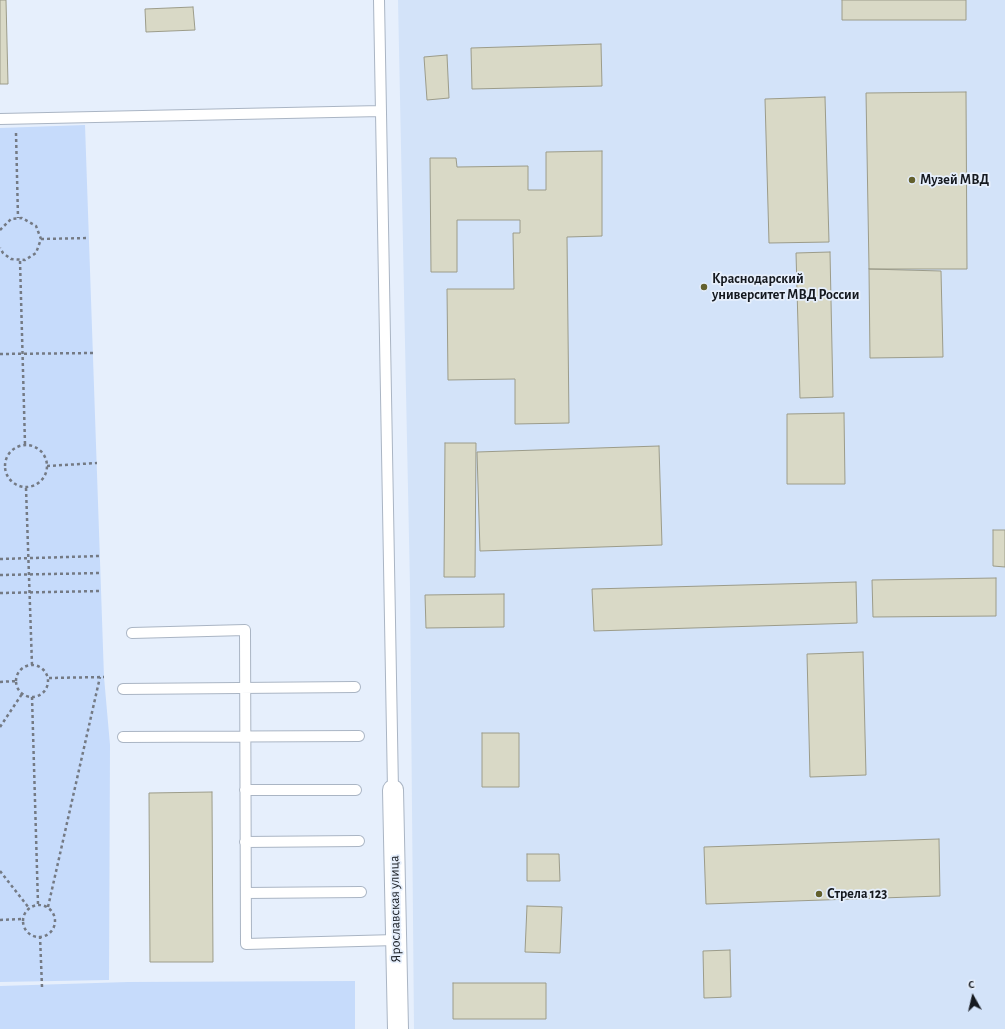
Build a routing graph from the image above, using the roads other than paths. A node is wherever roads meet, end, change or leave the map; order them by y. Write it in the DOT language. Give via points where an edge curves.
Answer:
graph roads {
  1 [pos="379,0"];
  2 [pos="381,111"];
  3 [pos="0,119"];
  4 [pos="132,633"];
  5 [pos="245,687"];
  6 [pos="355,687"];
  7 [pos="123,689"];
  8 [pos="245,736"];
  9 [pos="358,736"];
  10 [pos="123,737"];
  11 [pos="245,790"];
  12 [pos="356,790"];
  13 [pos="393,790"];
  14 [pos="359,841"];
  15 [pos="245,842"];
  16 [pos="361,892"];
  17 [pos="246,893"];
  18 [pos="396,940"];
  19 [pos="398,1029"];
  1 -- 2 [label="lane"];
  2 -- 3 [label="lane"];
  2 -- 13 [label="lane"];
  4 -- 5 [label="lane" via="245,630"];
  5 -- 6 [label="lane"];
  5 -- 7 [label="lane"];
  5 -- 8 [label="lane"];
  8 -- 9 [label="lane"];
  8 -- 10 [label="lane"];
  8 -- 11 [label="lane"];
  11 -- 12 [label="lane"];
  11 -- 15 [label="lane"];
  13 -- 18 [label="street, Ярославская улица"];
  14 -- 15 [label="lane"];
  15 -- 17 [label="lane"];
  16 -- 17 [label="lane"];
  17 -- 18 [label="lane" via="246,944"];
  18 -- 19 [label="street, Ярославская улица"];
}
